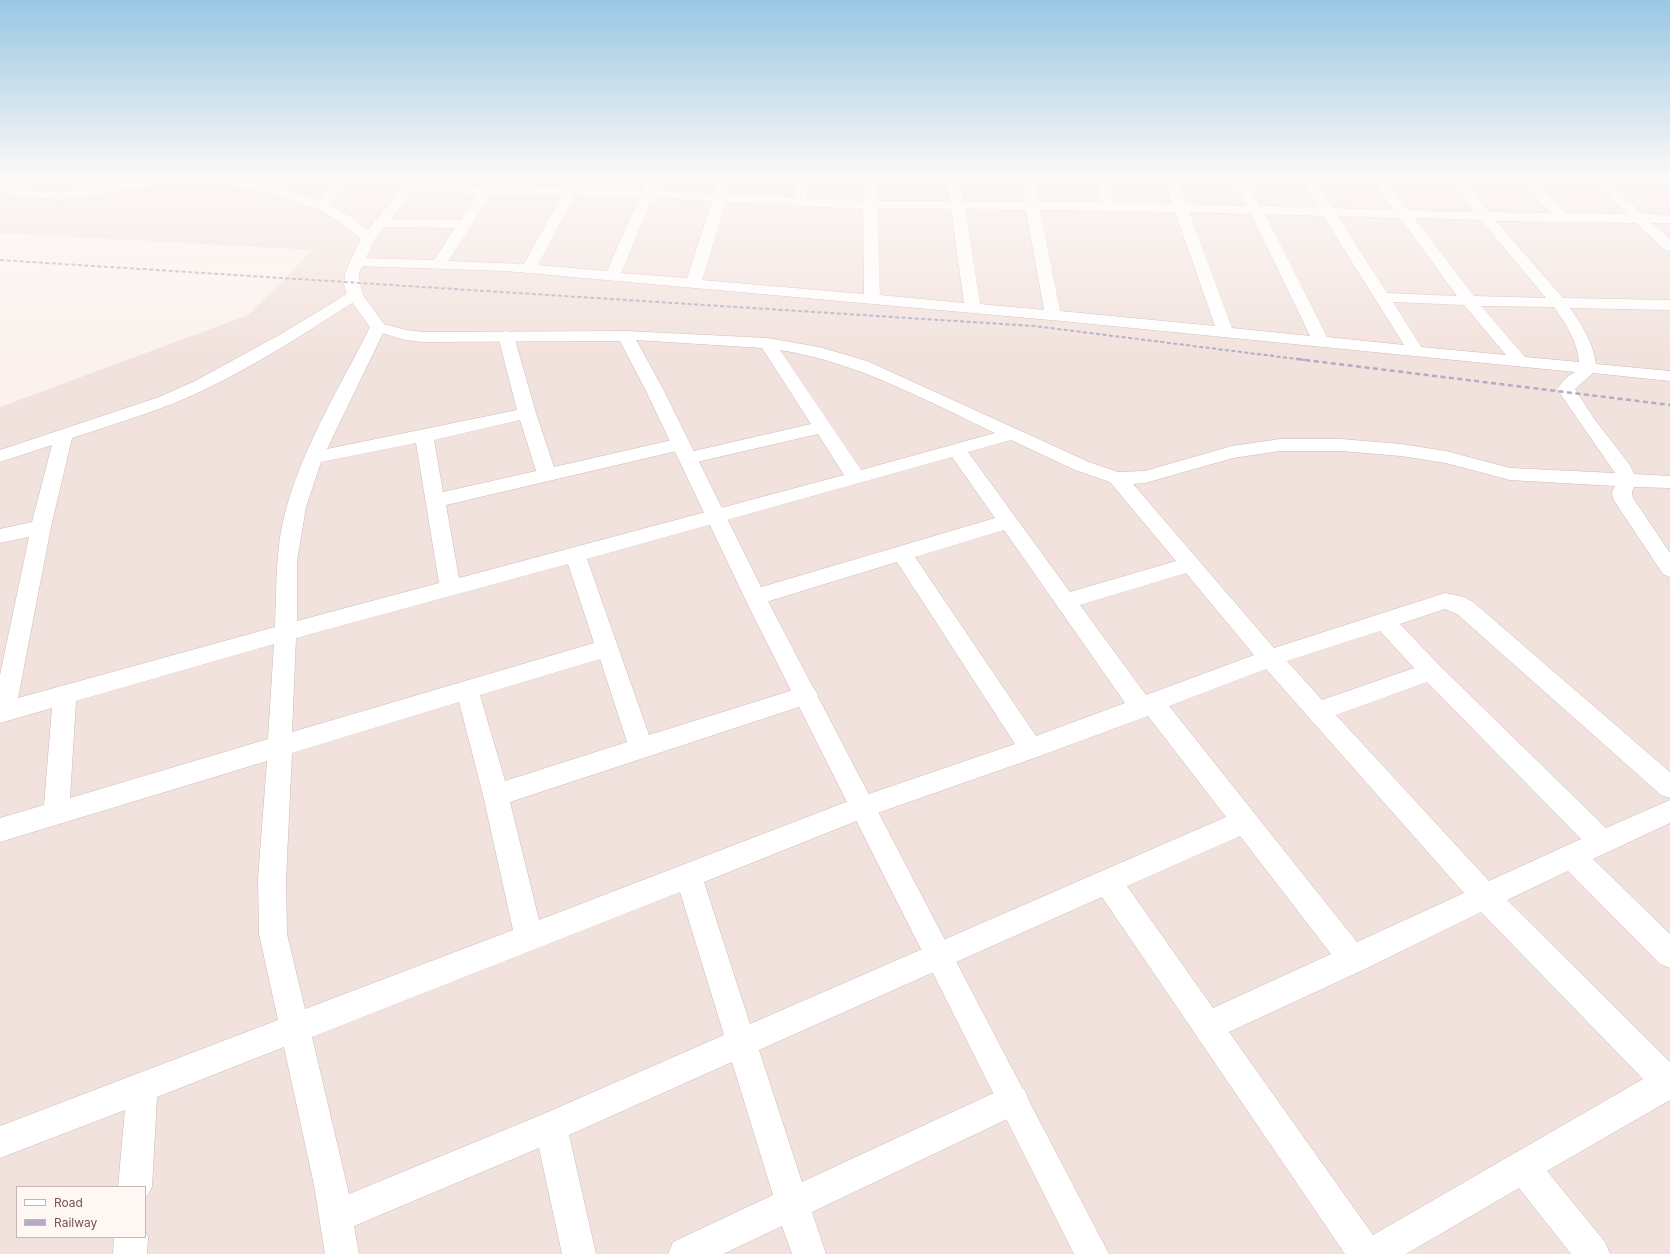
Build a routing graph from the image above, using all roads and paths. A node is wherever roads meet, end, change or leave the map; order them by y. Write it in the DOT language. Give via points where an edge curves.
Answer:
graph roads {
  1 [pos="368,238"];
  2 [pos="456,238"];
  3 [pos="545,238"];
  4 [pos="629,238"];
  5 [pos="708,238"];
  6 [pos="870,238"];
  7 [pos="963,238"];
  8 [pos="1037,238"];
  9 [pos="1193,238"];
  10 [pos="1269,238"];
  11 [pos="1344,238"];
  12 [pos="1422,238"];
  13 [pos="1503,238"];
  14 [pos="1660,238"];
  15 [pos="1670,247"];
  16 [pos="357,262"];
  17 [pos="438,265"];
  18 [pos="529,269"];
  19 [pos="612,277"];
  20 [pos="693,284"];
  21 [pos="355,295"];
  22 [pos="1383,297"];
  23 [pos="872,300"];
  24 [pos="1469,301"];
  25 [pos="1559,303"];
  26 [pos="1670,305"];
  27 [pos="973,308"];
  28 [pos="1053,315"];
  29 [pos="378,327"];
  30 [pos="1226,332"];
  31 [pos="506,336"];
  32 [pos="626,336"];
  33 [pos="767,342"];
  34 [pos="1321,342"];
  35 [pos="1416,351"];
  36 [pos="1519,360"];
  37 [pos="1588,368"];
  38 [pos="1670,376"];
  39 [pos="527,413"];
  40 [pos="823,427"];
  41 [pos="1012,434"];
  42 [pos="64,435"];
  43 [pos="424,436"];
  44 [pos="957,450"];
  45 [pos="685,451"];
  46 [pos="0,456"];
  47 [pos="313,458"];
  48 [pos="547,475"];
  49 [pos="856,478"];
  50 [pos="1117,478"];
  51 [pos="1627,480"];
  52 [pos="1670,482"];
  53 [pos="435,501"];
  54 [pos="717,517"];
  55 [pos="1009,520"];
  56 [pos="41,526"];
  57 [pos="0,536"];
  58 [pos="1661,543"];
  59 [pos="902,553"];
  60 [pos="575,554"];
  61 [pos="1191,564"];
  62 [pos="1670,569"];
  63 [pos="450,588"];
  64 [pos="756,597"];
  65 [pos="1066,601"];
  66 [pos="1384,621"];
  67 [pos="286,632"];
  68 [pos="607,648"];
  69 [pos="1270,658"];
  70 [pos="1431,671"];
  71 [pos="467,690"];
  72 [pos="65,695"];
  73 [pos="806,695"];
  74 [pos="1148,706"];
  75 [pos="2,712"];
  76 [pos="1318,712"];
  77 [pos="280,746"];
  78 [pos="641,747"];
  79 [pos="1031,749"];
  80 [pos="1670,787"];
  81 [pos="496,795"];
  82 [pos="863,807"];
  83 [pos="1670,811"];
  84 [pos="56,813"];
  85 [pos="1245,821"];
  86 [pos="0,830"];
  87 [pos="1602,842"];
  88 [pos="1570,856"];
  89 [pos="689,876"];
  90 [pos="1107,881"];
  91 [pos="1484,896"];
  92 [pos="529,938"];
  93 [pos="1670,954"];
  94 [pos="939,956"];
  95 [pos="1353,960"];
  96 [pos="1208,1026"];
  97 [pos="295,1029"];
  98 [pos="742,1044"];
  99 [pos="1669,1082"];
  100 [pos="142,1088"];
  101 [pos="1013,1100"];
  102 [pos="550,1128"];
  103 [pos="0,1142"];
  104 [pos="1523,1166"];
  105 [pos="135,1186"];
  106 [pos="792,1204"];
  107 [pos="337,1216"];
  108 [pos="131,1238"];
  109 [pos="130,1254"];
  110 [pos="342,1254"];
  111 [pos="579,1254"];
  112 [pos="685,1254"];
  113 [pos="809,1254"];
  114 [pos="1092,1254"];
  115 [pos="1366,1254"];
  116 [pos="1373,1254"];
  117 [pos="1593,1254"];
  1 -- 16 [label="street"];
  2 -- 17 [label="street"];
  3 -- 18 [label="street"];
  4 -- 19 [label="street"];
  5 -- 20 [label="street"];
  6 -- 23 [label="street"];
  7 -- 27 [label="street"];
  8 -- 28 [label="street"];
  9 -- 30 [label="street"];
  10 -- 34 [label="street"];
  11 -- 22 [label="street"];
  12 -- 24 [label="street"];
  13 -- 25 [label="street"];
  14 -- 15 [label="street"];
  16 -- 17 [label="street"];
  16 -- 21 [label="street" via="352,273"];
  17 -- 18 [label="street"];
  18 -- 19 [label="street"];
  19 -- 20 [label="street"];
  20 -- 23 [label="street"];
  21 -- 29 [label="street"];
  21 -- 42 [label="street" via="201,385 164,401"];
  22 -- 24 [label="street"];
  22 -- 35 [label="street"];
  23 -- 27 [label="street"];
  24 -- 25 [label="street"];
  24 -- 36 [label="street"];
  25 -- 26 [label="street"];
  25 -- 37 [label="street" via="1587,353"];
  27 -- 28 [label="street"];
  28 -- 30 [label="street"];
  29 -- 31 [label="street" via="423,338"];
  29 -- 47 [label="street"];
  30 -- 34 [label="street"];
  31 -- 32 [label="street"];
  31 -- 39 [label="street"];
  32 -- 33 [label="street"];
  32 -- 45 [label="street"];
  33 -- 40 [label="street"];
  33 -- 41 [label="street" via="813,350 861,365"];
  34 -- 35 [label="street"];
  35 -- 36 [label="street"];
  36 -- 37 [label="street"];
  37 -- 38 [label="street"];
  37 -- 51 [label="street" via="1586,372 1569,382 1566,389 1623,469"];
  39 -- 43 [label="street"];
  39 -- 48 [label="street"];
  40 -- 45 [label="street"];
  40 -- 49 [label="street"];
  41 -- 44 [label="street"];
  41 -- 50 [label="street" via="1082,466"];
  42 -- 46 [label="street"];
  42 -- 56 [label="street"];
  43 -- 47 [label="street"];
  43 -- 53 [label="street"];
  44 -- 49 [label="street"];
  44 -- 55 [label="street"];
  45 -- 48 [label="street"];
  45 -- 54 [label="street"];
  47 -- 67 [label="street" via="296,507 287,561"];
  48 -- 53 [label="street"];
  49 -- 54 [label="street"];
  50 -- 51 [label="street" via="1145,477 1232,452 1280,445 1341,445 1438,456 1510,474"];
  50 -- 61 [label="street"];
  51 -- 52 [label="street"];
  51 -- 58 [label="street" via="1622,492 1623,499"];
  53 -- 63 [label="street"];
  54 -- 60 [label="street"];
  54 -- 64 [label="street"];
  55 -- 59 [label="street"];
  55 -- 65 [label="street"];
  56 -- 57 [label="street"];
  56 -- 75 [label="street"];
  58 -- 62 [label="street"];
  59 -- 64 [label="street"];
  59 -- 79 [label="street"];
  60 -- 63 [label="street"];
  60 -- 68 [label="street"];
  61 -- 65 [label="street"];
  61 -- 69 [label="street"];
  63 -- 67 [label="street"];
  64 -- 73 [label="street"];
  65 -- 74 [label="street"];
  66 -- 69 [label="street"];
  66 -- 70 [label="street"];
  66 -- 80 [label="street" via="1445,601 1465,608"];
  67 -- 72 [label="street"];
  67 -- 77 [label="street"];
  68 -- 71 [label="street"];
  68 -- 78 [label="street"];
  69 -- 74 [label="street"];
  69 -- 76 [label="street"];
  70 -- 76 [label="street"];
  70 -- 87 [label="street"];
  71 -- 77 [label="street"];
  71 -- 81 [label="street"];
  72 -- 75 [label="street"];
  72 -- 84 [label="street"];
  73 -- 78 [label="street"];
  73 -- 82 [label="street"];
  74 -- 79 [label="street"];
  74 -- 85 [label="street"];
  76 -- 91 [label="street"];
  77 -- 84 [label="street"];
  77 -- 97 [label="street" via="272,879 273,934"];
  78 -- 81 [label="street"];
  79 -- 82 [label="street"];
  81 -- 92 [label="street"];
  82 -- 89 [label="street"];
  82 -- 94 [label="street"];
  83 -- 87 [label="street"];
  84 -- 86 [label="street"];
  85 -- 90 [label="street"];
  85 -- 95 [label="street"];
  87 -- 88 [label="street"];
  88 -- 91 [label="street"];
  88 -- 93 [label="street"];
  89 -- 92 [label="street"];
  89 -- 98 [label="street"];
  90 -- 94 [label="street"];
  90 -- 96 [label="street"];
  91 -- 95 [label="street"];
  91 -- 99 [label="street"];
  92 -- 97 [label="street"];
  94 -- 98 [label="street"];
  94 -- 101 [label="street"];
  95 -- 96 [label="street"];
  96 -- 115 [label="street"];
  97 -- 100 [label="street"];
  97 -- 107 [label="street"];
  98 -- 102 [label="street"];
  98 -- 106 [label="street"];
  99 -- 104 [label="street"];
  100 -- 103 [label="street"];
  100 -- 105 [label="street"];
  101 -- 106 [label="street"];
  101 -- 114 [label="street"];
  102 -- 107 [label="street"];
  102 -- 111 [label="street"];
  104 -- 116 [label="street"];
  104 -- 117 [label="street"];
  106 -- 112 [label="street"];
  106 -- 113 [label="street"];
  107 -- 110 [label="street"];
  108 -- 109 [label="street"];
}
